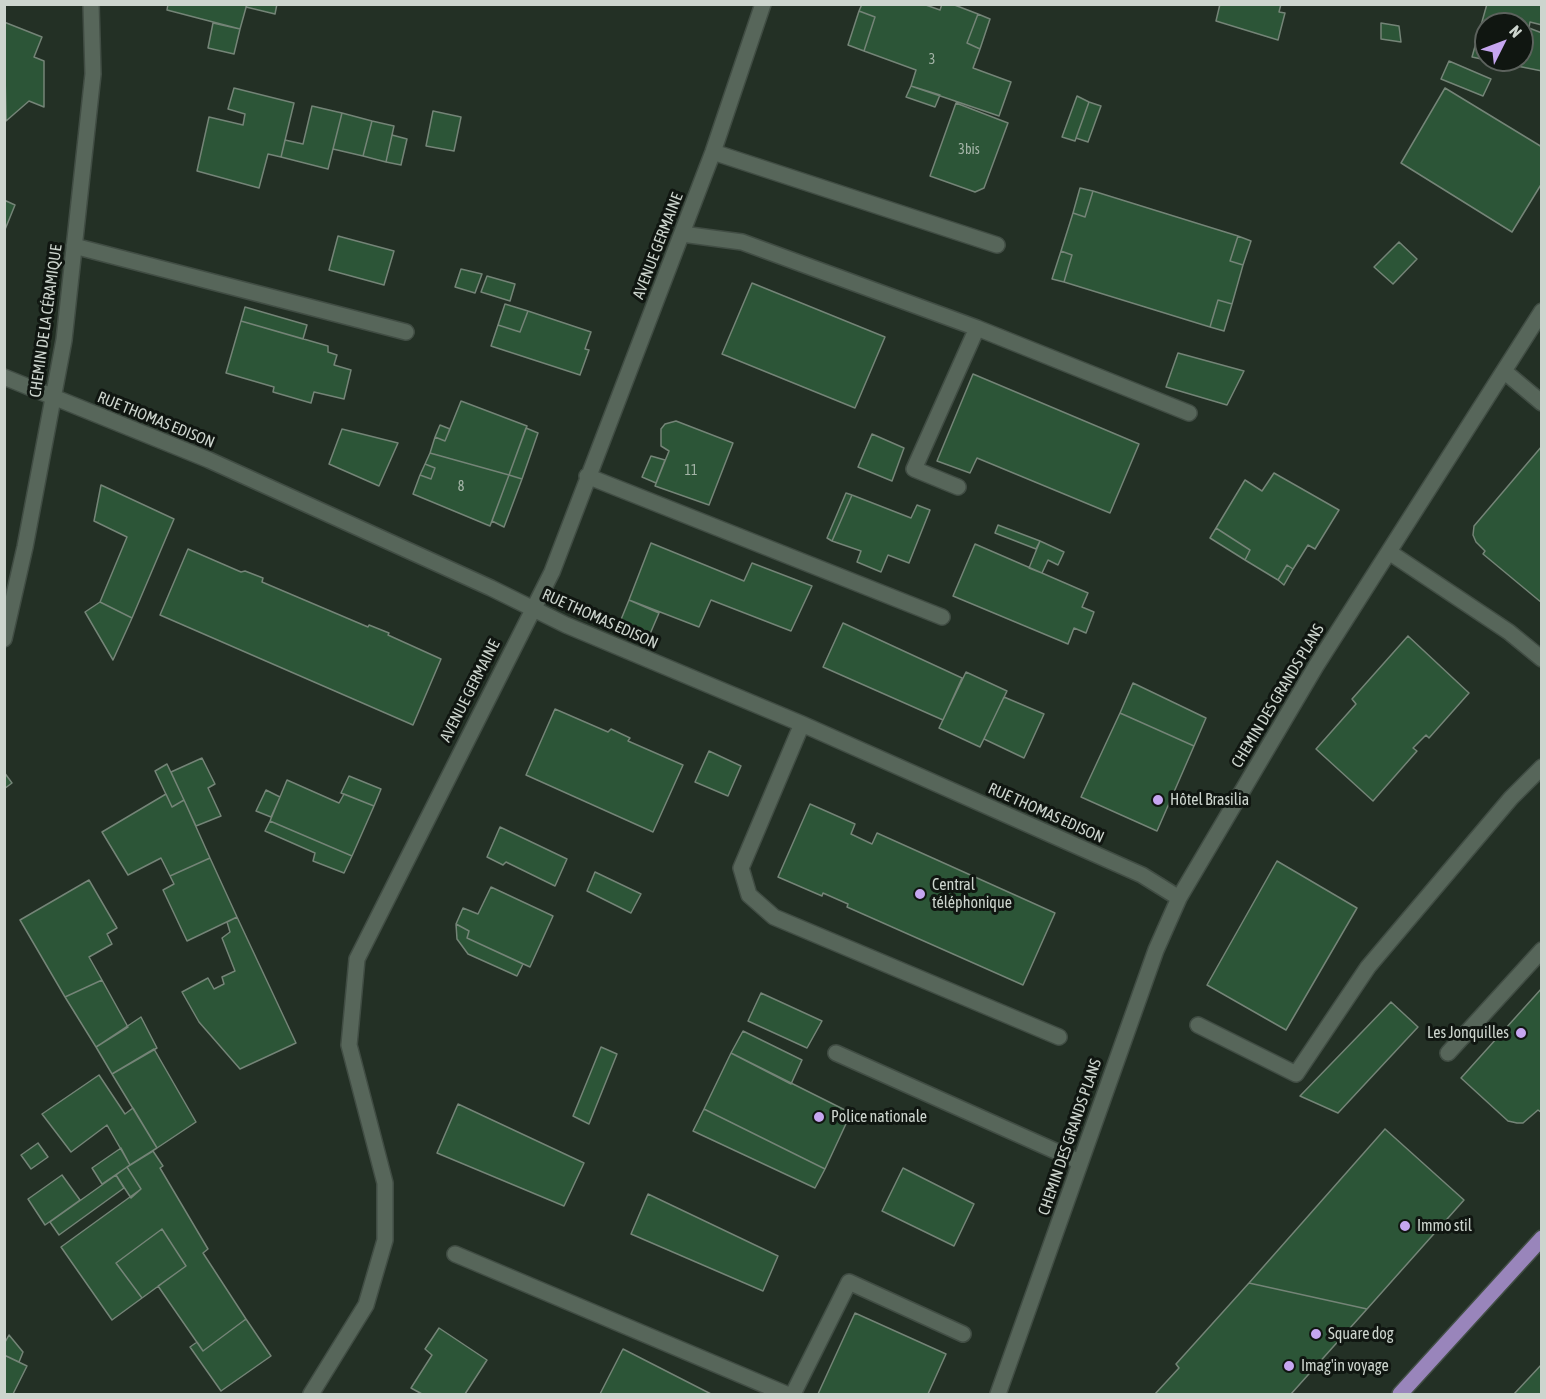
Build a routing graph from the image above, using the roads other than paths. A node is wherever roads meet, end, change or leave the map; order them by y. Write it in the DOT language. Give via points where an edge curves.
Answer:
graph roads {
  1 [pos="91,4"];
  2 [pos="763,4"];
  3 [pos="713,152"];
  4 [pos="682,234"];
  5 [pos="997,245"];
  6 [pos="74,246"];
  7 [pos="1542,311"];
  8 [pos="977,328"];
  9 [pos="406,332"];
  10 [pos="1503,371"];
  11 [pos="4,377"];
  12 [pos="54,398"];
  13 [pos="1542,403"];
  14 [pos="1190,413"];
  15 [pos="587,476"];
  16 [pos="958,487"];
  17 [pos="1389,552"];
  18 [pos="532,608"];
  19 [pos="942,617"];
  20 [pos="4,639"];
  21 [pos="1542,659"];
  22 [pos="802,724"];
  23 [pos="1542,767"];
  24 [pos="1179,898"];
  25 [pos="1542,950"];
  26 [pos="1198,1025"];
  27 [pos="1059,1037"];
  28 [pos="836,1053"];
  29 [pos="1448,1053"];
  30 [pos="1080,1162"];
  31 [pos="1542,1238"];
  32 [pos="455,1254"];
  33 [pos="963,1334"];
  34 [pos="311,1395"];
  35 [pos="786,1395"];
  36 [pos="793,1395"];
  37 [pos="998,1395"];
  38 [pos="1400,1395"];
  1 -- 6 [label="street, CHEMIN DE LA CÉRAMIQUE" via="93,74"];
  2 -- 3 [label="street, AVENUE GERMAINE"];
  3 -- 4 [label="street, AVENUE GERMAINE"];
  3 -- 5 [label="street"];
  4 -- 8 [label="street" via="742,242"];
  4 -- 15 [label="street, AVENUE GERMAINE"];
  6 -- 9 [label="street"];
  6 -- 12 [label="street, CHEMIN DE LA CÉRAMIQUE"];
  7 -- 10 [label="street, CHEMIN DES GRANDS PLANS"];
  8 -- 14 [label="street"];
  8 -- 16 [label="street" via="914,469"];
  10 -- 13 [label="street"];
  10 -- 17 [label="street, CHEMIN DES GRANDS PLANS"];
  11 -- 12 [label="street, RUE THOMAS EDISON"];
  12 -- 18 [label="street, RUE THOMAS EDISON" via="209,460"];
  12 -- 20 [label="street, CHEMIN DE LA CÉRAMIQUE"];
  15 -- 18 [label="street, AVENUE GERMAINE" via="552,572"];
  15 -- 19 [label="street"];
  17 -- 21 [label="street" via="1509,632"];
  17 -- 24 [label="street, CHEMIN DES GRANDS PLANS" via="1316,666"];
  18 -- 22 [label="street, RUE THOMAS EDISON"];
  18 -- 34 [label="street, AVENUE GERMAINE" via="357,959 349,1045 385,1183 385,1240 366,1305"];
  22 -- 24 [label="street, RUE THOMAS EDISON" via="1142,875"];
  22 -- 27 [label="street" via="741,868 749,895 774,917"];
  23 -- 26 [label="street" via="1511,798 1368,967 1296,1074"];
  24 -- 30 [label="street, CHEMIN DES GRANDS PLANS" via="1156,950"];
  25 -- 29 [label="street"];
  28 -- 30 [label="street"];
  30 -- 37 [label="street, CHEMIN DES GRANDS PLANS"];
  31 -- 38 [label="main road"];
  32 -- 35 [label="street"];
  33 -- 36 [label="street" via="849,1282"];
}
